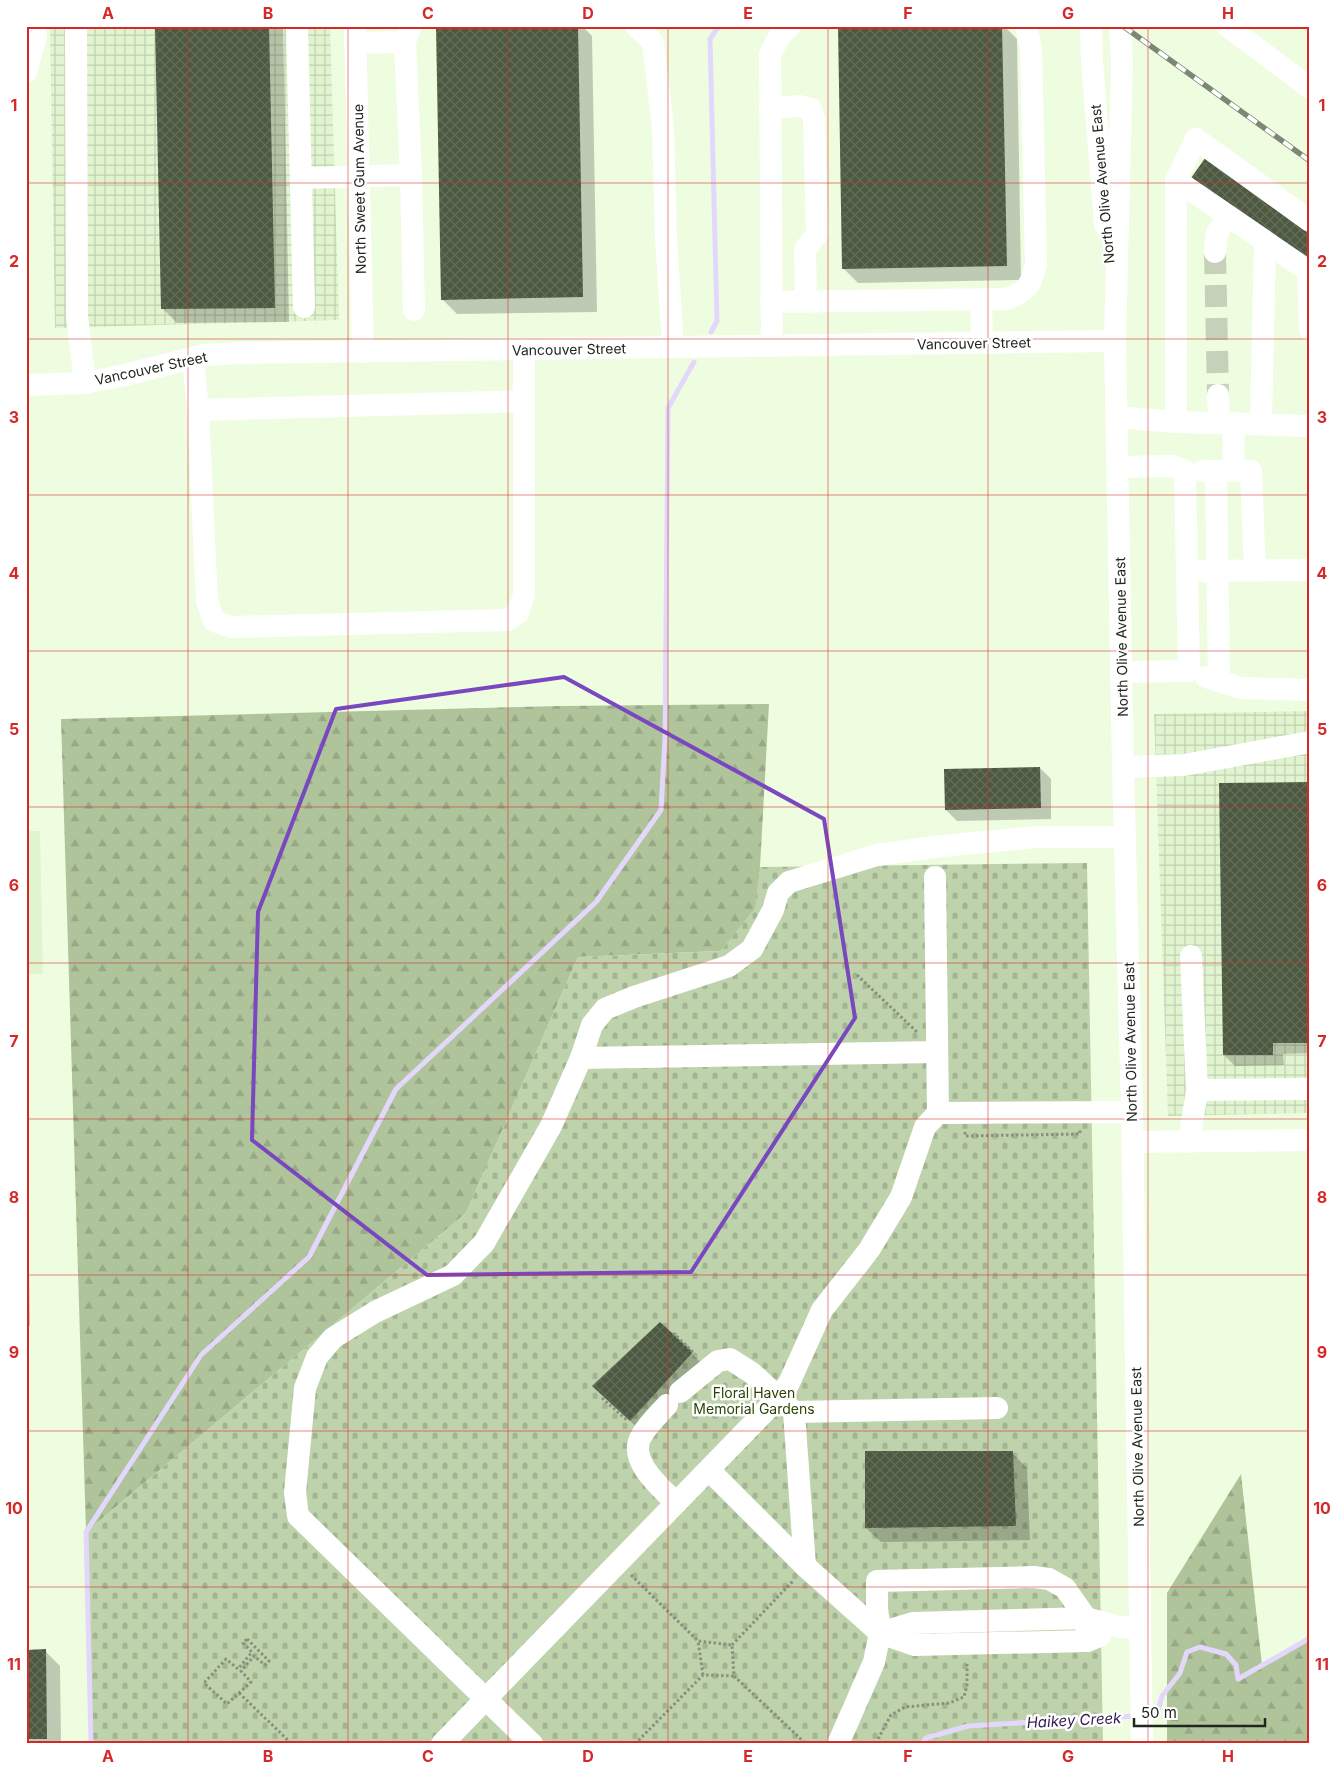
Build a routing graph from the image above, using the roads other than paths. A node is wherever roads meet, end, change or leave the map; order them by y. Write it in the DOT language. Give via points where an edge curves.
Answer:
graph roads {
  1 [pos="36,26"];
  2 [pos="76,26"];
  3 [pos="297,26"];
  4 [pos="636,26"];
  5 [pos="790,26"];
  6 [pos="1026,26"];
  7 [pos="1091,26"];
  8 [pos="1120,26"];
  9 [pos="1227,26"];
  10 [pos="408,34"];
  11 [pos="355,35"];
  12 [pos="26,72"];
  13 [pos="1310,88"];
  14 [pos="770,108"];
  15 [pos="411,175"];
  16 [pos="359,176"];
  17 [pos="301,178"];
  18 [pos="1176,180"];
  19 [pos="1228,216"];
  20 [pos="1310,221"];
  21 [pos="1265,242"];
  22 [pos="1214,252"];
  23 [pos="1309,272"];
  24 [pos="981,300"];
  25 [pos="771,302"];
  26 [pos="806,302"];
  27 [pos="304,307"];
  28 [pos="414,310"];
  29 [pos="1310,330"];
  30 [pos="1115,341"];
  31 [pos="982,343"];
  32 [pos="772,346"];
  33 [pos="673,347"];
  34 [pos="524,349"];
  35 [pos="363,352"];
  36 [pos="193,359"];
  37 [pos="85,382"];
  38 [pos="26,385"];
  39 [pos="1218,395"];
  40 [pos="524,401"];
  41 [pos="198,410"];
  42 [pos="1117,417"];
  43 [pos="1176,422"];
  44 [pos="1226,423"];
  45 [pos="1261,424"];
  46 [pos="1310,426"];
  47 [pos="1118,467"];
  48 [pos="1185,471"];
  49 [pos="1234,471"];
  50 [pos="1310,570"];
  51 [pos="1187,571"];
  52 [pos="1217,571"];
  53 [pos="1254,571"];
  54 [pos="1188,671"];
  55 [pos="1121,672"];
  56 [pos="1219,681"];
  57 [pos="1310,690"];
  58 [pos="1310,742"];
  59 [pos="1123,767"];
  60 [pos="1125,837"];
  61 [pos="935,877"];
  62 [pos="1191,956"];
  63 [pos="930,1045"];
  64 [pos="581,1058"];
  65 [pos="1310,1089"];
  66 [pos="1197,1090"];
  67 [pos="1132,1112"];
  68 [pos="938,1113"];
  69 [pos="1310,1140"];
  70 [pos="1132,1142"];
  71 [pos="1190,1142"];
  72 [pos="786,1405"];
  73 [pos="997,1408"];
  74 [pos="709,1470"];
  75 [pos="676,1503"];
  76 [pos="802,1570"];
  77 [pos="1086,1618"];
  78 [pos="1129,1628"];
  79 [pos="880,1632"];
  80 [pos="1087,1641"];
  81 [pos="487,1699"];
  82 [pos="1141,1726"];
  83 [pos="442,1744"];
  84 [pos="532,1744"];
  85 [pos="838,1744"];
  1 -- 12 [label="street"];
  2 -- 37 [label="street" via="76,316"];
  3 -- 17 [label="street"];
  4 -- 33 [label="street" via="653,42 663,129"];
  5 -- 14 [label="street" via="779,37 770,54"];
  6 -- 24 [label="street" via="1031,48 1036,264 1033,278 1025,291 1007,299"];
  7 -- 30 [label="street, North Olive Avenue East"];
  8 -- 30 [label="street, North Olive Avenue East" via="1122,62"];
  9 -- 13 [label="street"];
  10 -- 11 [label="street"];
  10 -- 15 [label="street"];
  11 -- 16 [label="street, North Sweet Gum Avenue"];
  14 -- 25 [label="street"];
  14 -- 26 [label="street" via="800,106 811,110 814,119 817,234 805,250"];
  15 -- 16 [label="street"];
  15 -- 28 [label="street"];
  16 -- 17 [label="street"];
  16 -- 35 [label="street, North Sweet Gum Avenue"];
  17 -- 27 [label="street"];
  18 -- 19 [label="street"];
  18 -- 20 [label="street" via="1196,139"];
  18 -- 43 [label="street"];
  19 -- 21 [label="street"];
  19 -- 22 [label="street" via="1216,234"];
  21 -- 23 [label="street"];
  21 -- 45 [label="street"];
  23 -- 29 [label="street"];
  24 -- 26 [label="street"];
  24 -- 31 [label="street"];
  25 -- 26 [label="street"];
  25 -- 32 [label="street"];
  30 -- 31 [label="street, Vancouver Street"];
  30 -- 42 [label="street, North Olive Avenue East"];
  31 -- 32 [label="street, Vancouver Street"];
  32 -- 33 [label="street, Vancouver Street"];
  33 -- 34 [label="street, Vancouver Street"];
  34 -- 35 [label="street, Vancouver Street"];
  34 -- 40 [label="street"];
  35 -- 36 [label="street, Vancouver Street" via="239,353"];
  36 -- 37 [label="street, Vancouver Street"];
  36 -- 41 [label="street"];
  37 -- 38 [label="street, Vancouver Street"];
  39 -- 44 [label="street"];
  40 -- 41 [label="street"];
  40 -- 41 [label="street" via="524,596 518,613 508,620 498,621 231,627 214,621 207,601"];
  42 -- 43 [label="street"];
  42 -- 47 [label="street, North Olive Avenue East"];
  43 -- 44 [label="street"];
  44 -- 45 [label="street"];
  44 -- 49 [label="street"];
  45 -- 46 [label="street"];
  47 -- 48 [label="street" via="1172,466"];
  47 -- 55 [label="street, North Olive Avenue East"];
  48 -- 49 [label="street"];
  48 -- 51 [label="street"];
  49 -- 52 [label="street"];
  49 -- 53 [label="street"];
  50 -- 53 [label="street"];
  51 -- 52 [label="street"];
  51 -- 54 [label="street"];
  52 -- 53 [label="street"];
  52 -- 56 [label="street"];
  54 -- 55 [label="street"];
  54 -- 56 [label="street"];
  55 -- 59 [label="street, North Olive Avenue East"];
  56 -- 57 [label="street" via="1241,688"];
  58 -- 59 [label="street" via="1184,765"];
  59 -- 60 [label="street, North Olive Avenue East"];
  60 -- 64 [label="street" via="1038,837 942,846 877,855 789,882 778,893 773,910 752,949 729,966 605,1009 592,1025"];
  60 -- 67 [label="street, North Olive Avenue East"];
  61 -- 63 [label="street"];
  62 -- 66 [label="street"];
  63 -- 64 [label="street"];
  63 -- 68 [label="street"];
  64 -- 81 [label="street" via="551,1126 484,1243 453,1275 375,1312 333,1338 317,1357 305,1388 295,1492 298,1516"];
  65 -- 66 [label="street"];
  66 -- 71 [label="street"];
  67 -- 68 [label="street"];
  67 -- 70 [label="street, North Olive Avenue East"];
  68 -- 72 [label="street" via="925,1127 901,1196 869,1250 822,1310 788,1383"];
  69 -- 71 [label="street"];
  70 -- 71 [label="street"];
  70 -- 78 [label="street, North Olive Avenue East"];
  72 -- 73 [label="street"];
  72 -- 74 [label="street"];
  72 -- 75 [label="street" via="752,1373 730,1359 718,1361 706,1370 674,1399 641,1436 638,1446 647,1474"];
  72 -- 76 [label="street"];
  74 -- 75 [label="street"];
  74 -- 76 [label="street"];
  75 -- 81 [label="street"];
  76 -- 79 [label="street"];
  77 -- 78 [label="street"];
  77 -- 79 [label="street" via="913,1623"];
  77 -- 79 [label="street" via="1065,1588 1049,1579 877,1581"];
  77 -- 80 [label="street"];
  78 -- 80 [label="street"];
  78 -- 82 [label="street, North Olive Avenue East"];
  79 -- 80 [label="street" via="915,1645"];
  79 -- 85 [label="street" via="874,1662"];
  81 -- 83 [label="street"];
  81 -- 84 [label="street"];
}
